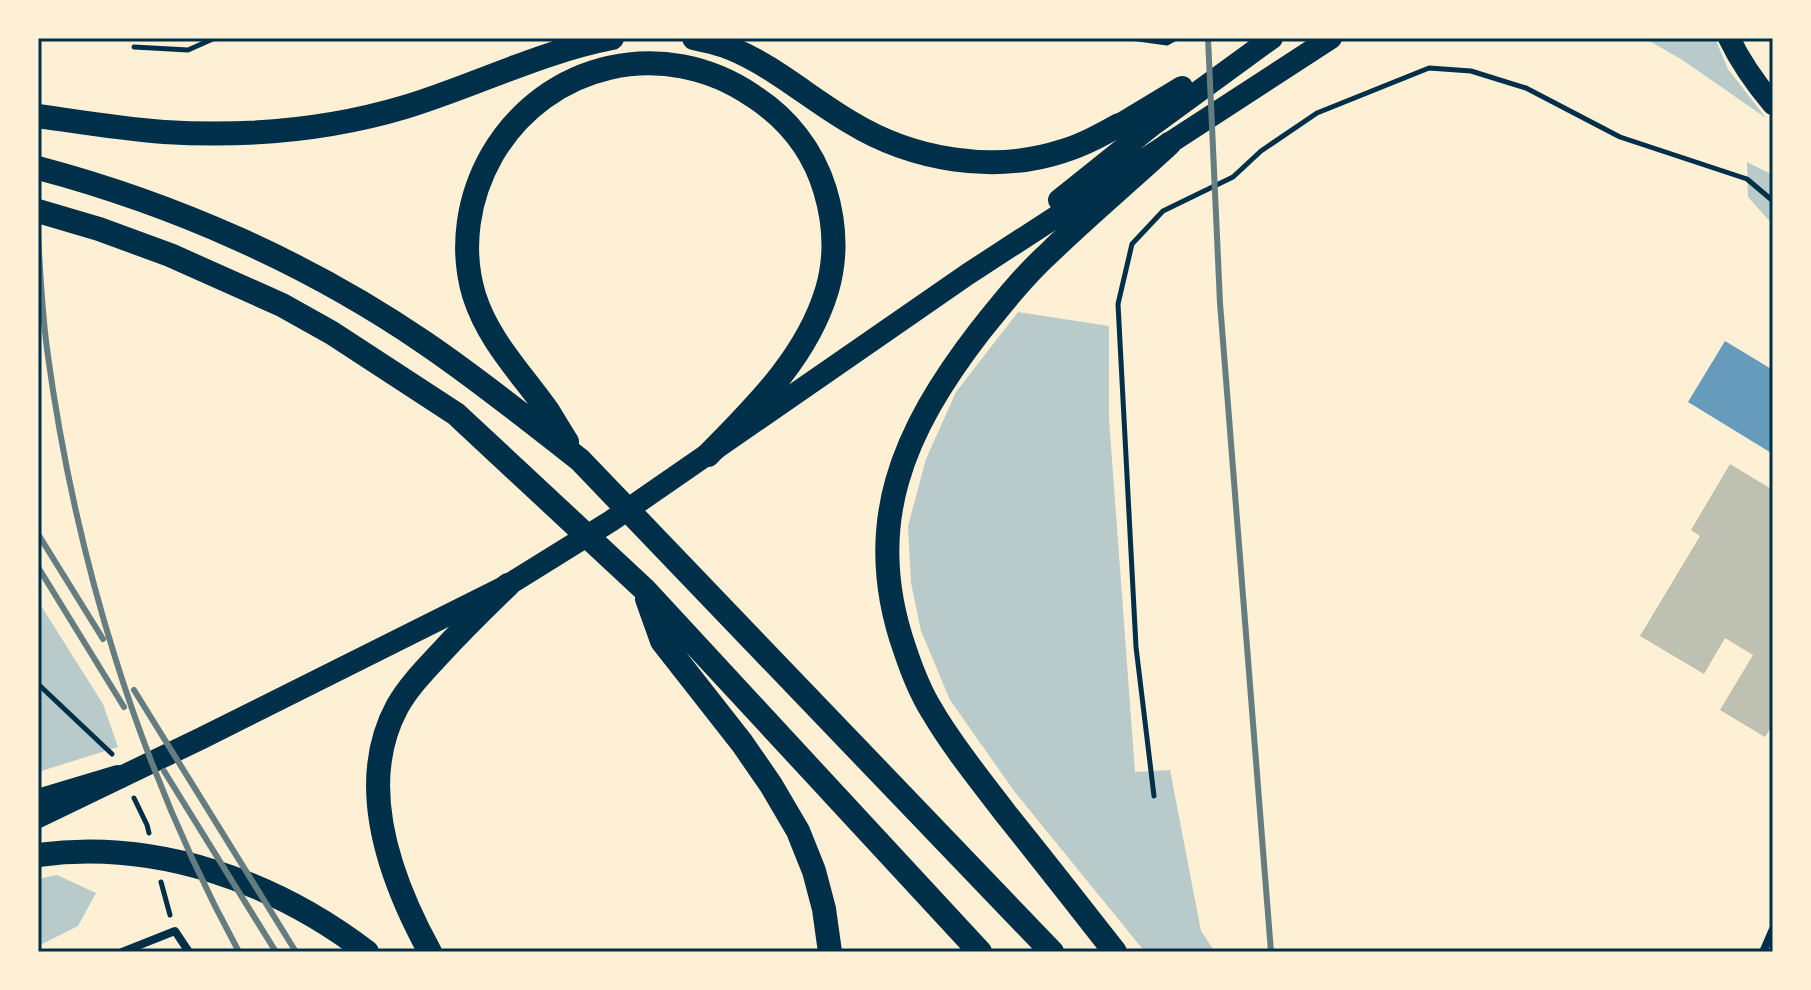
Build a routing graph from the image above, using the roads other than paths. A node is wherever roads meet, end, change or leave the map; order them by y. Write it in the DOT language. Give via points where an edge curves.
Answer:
graph roads {
  1 [pos="612,38"];
  2 [pos="694,38"];
  3 [pos="1271,38"];
  4 [pos="1331,38"];
  5 [pos="1729,38"];
  6 [pos="1773,104"];
  7 [pos="38,116"];
  8 [pos="1119,125"];
  9 [pos="1169,144"];
  10 [pos="38,168"];
  11 [pos="38,211"];
  12 [pos="968,274"];
  13 [pos="708,455"];
  14 [pos="580,460"];
  15 [pos="508,585"];
  16 [pos="644,589"];
  17 [pos="118,777"];
  18 [pos="38,801"];
  19 [pos="38,817"];
  20 [pos="38,855"];
  21 [pos="1773,929"];
  22 [pos="122,952"];
  23 [pos="189,952"];
  24 [pos="367,952"];
  25 [pos="430,952"];
  26 [pos="830,952"];
  27 [pos="980,952"];
  28 [pos="1052,952"];
  29 [pos="1115,952"];
  30 [pos="1763,952"];
  1 -- 7 [label="highway" via="402,108 292,129 165,132"];
  2 -- 8 [label="highway" via="754,59 851,123 935,156 971,162 1035,158 1063,152"];
  3 -- 8 [label="highway"];
  3 -- 12 [label="highway" via="1154,124"];
  4 -- 9 [label="highway"];
  5 -- 6 [label="highway"];
  9 -- 12 [label="highway"];
  9 -- 29 [label="highway" via="1047,254 967,349 903,460 887,530 890,603 913,675 932,712"];
  10 -- 14 [label="highway" via="155,205 303,270 423,341"];
  11 -- 16 [label="highway" via="170,255 332,333 456,414"];
  12 -- 13 [label="highway"];
  13 -- 14 [label="highway" via="777,382 815,320 834,260 830,206 809,154 768,106 719,76 665,63 635,63 579,76 524,114 482,172 467,231 473,293 483,319"];
  13 -- 15 [label="highway"];
  14 -- 28 [label="highway"];
  15 -- 17 [label="highway"];
  15 -- 25 [label="highway" via="412,685 397,708 381,755 379,793 387,848"];
  16 -- 26 [label="highway" via="662,641 742,743 798,831 814,871"];
  16 -- 27 [label="highway"];
  17 -- 18 [label="highway"];
  17 -- 19 [label="highway"];
  20 -- 24 [label="highway" via="143,856 217,872 303,909"];
  21 -- 30 [label="street"];
  22 -- 23 [label="street" via="175,931"];
}
